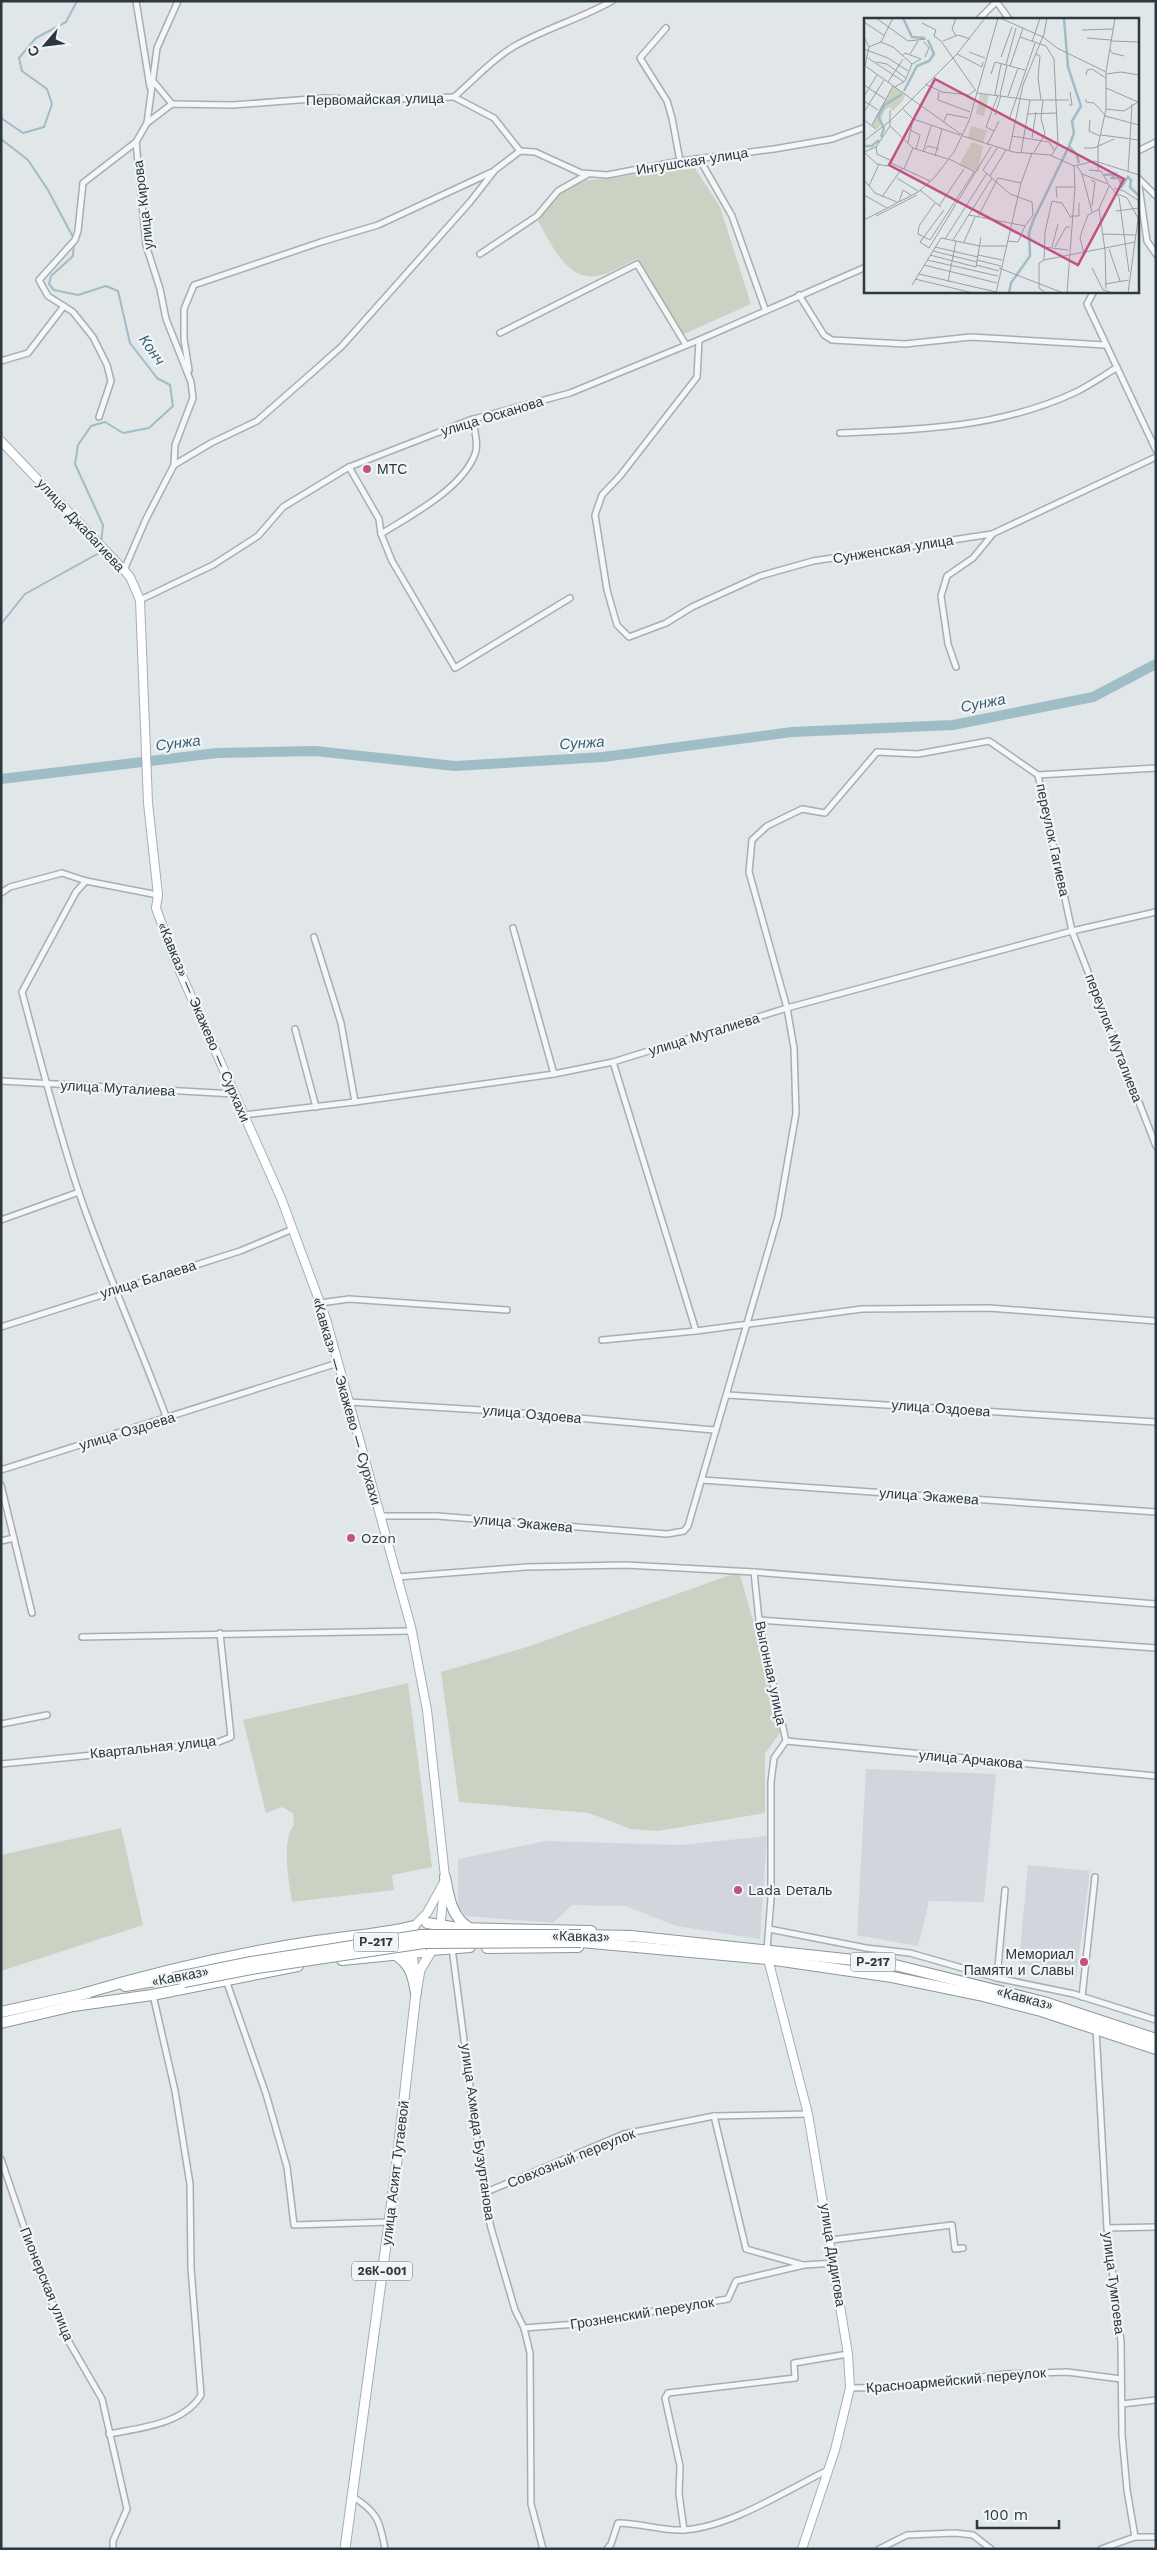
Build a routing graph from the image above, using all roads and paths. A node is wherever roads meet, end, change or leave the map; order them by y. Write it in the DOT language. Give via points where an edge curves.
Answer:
graph roads {
  1 [pos="136,1"];
  2 [pos="178,1"];
  3 [pos="612,1"];
  4 [pos="996,2"];
  5 [pos="981,18"];
  6 [pos="1008,18"];
  7 [pos="666,28"];
  8 [pos="153,81"];
  9 [pos="151,95"];
  10 [pos="454,97"];
  11 [pos="172,104"];
  12 [pos="147,123"];
  13 [pos="864,129"];
  14 [pos="136,142"];
  15 [pos="1156,142"];
  16 [pos="1140,149"];
  17 [pos="520,151"];
  18 [pos="700,160"];
  19 [pos="680,161"];
  20 [pos="495,170"];
  21 [pos="588,173"];
  22 [pos="1140,181"];
  23 [pos="1140,193"];
  24 [pos="1156,196"];
  25 [pos="480,254"];
  26 [pos="1156,254"];
  27 [pos="864,267"];
  28 [pos="1093,292"];
  29 [pos="799,295"];
  30 [pos="64,306"];
  31 [pos="765,309"];
  32 [pos="500,333"];
  33 [pos="699,340"];
  34 [pos="1105,344"];
  35 [pos="686,345"];
  36 [pos="1,361"];
  37 [pos="1116,368"];
  38 [pos="191,382"];
  39 [pos="99,417"];
  40 [pos="473,419"];
  41 [pos="840,433"];
  42 [pos="1,441"];
  43 [pos="1156,450"];
  44 [pos="1156,458"];
  45 [pos="174,466"];
  46 [pos="349,467"];
  47 [pos="381,534"];
  48 [pos="992,534"];
  49 [pos="124,570"];
  50 [pos="570,598"];
  51 [pos="140,600"];
  52 [pos="956,667"];
  53 [pos="144,710"];
  54 [pos="1156,768"];
  55 [pos="1038,775"];
  56 [pos="86,881"];
  57 [pos="1,893"];
  58 [pos="158,894"];
  59 [pos="1156,912"];
  60 [pos="513,928"];
  61 [pos="1072,931"];
  62 [pos="314,937"];
  63 [pos="787,1008"];
  64 [pos="296,1029"];
  65 [pos="613,1062"];
  66 [pos="554,1074"];
  67 [pos="1,1081"];
  68 [pos="47,1084"];
  69 [pos="236,1094"];
  70 [pos="356,1102"];
  71 [pos="316,1107"];
  72 [pos="244,1115"];
  73 [pos="1156,1146"];
  74 [pos="79,1192"];
  75 [pos="1,1220"];
  76 [pos="293,1229"];
  77 [pos="115,1289"];
  78 [pos="320,1303"];
  79 [pos="507,1310"];
  80 [pos="1156,1321"];
  81 [pos="746,1324"];
  82 [pos="1,1327"];
  83 [pos="696,1331"];
  84 [pos="602,1340"];
  85 [pos="338,1363"];
  86 [pos="727,1395"];
  87 [pos="348,1402"];
  88 [pos="167,1419"];
  89 [pos="1156,1422"];
  90 [pos="714,1430"];
  91 [pos="1,1470"];
  92 [pos="702,1480"];
  93 [pos="1,1485"];
  94 [pos="1156,1512"];
  95 [pos="380,1516"];
  96 [pos="14,1538"];
  97 [pos="1,1541"];
  98 [pos="754,1572"];
  99 [pos="397,1577"];
  100 [pos="1156,1604"];
  101 [pos="32,1613"];
  102 [pos="759,1620"];
  103 [pos="411,1631"];
  104 [pos="220,1633"];
  105 [pos="82,1637"];
  106 [pos="1156,1648"];
  107 [pos="47,1715"];
  108 [pos="1,1724"];
  109 [pos="786,1741"];
  110 [pos="1,1764"];
  111 [pos="1156,1776"];
  112 [pos="445,1877"];
  113 [pos="1095,1877"];
  114 [pos="1005,1890"];
  115 [pos="427,1923"];
  116 [pos="440,1924"];
  117 [pos="414,1926"];
  118 [pos="469,1928"];
  119 [pos="769,1929"];
  120 [pos="631,1936"];
  121 [pos="439,1937"];
  122 [pos="581,1939"];
  123 [pos="629,1947"];
  124 [pos="452,1948"];
  125 [pos="422,1949"];
  126 [pos="396,1954"];
  127 [pos="768,1955"];
  128 [pos="997,1978"];
  129 [pos="226,1980"];
  130 [pos="174,1981"];
  131 [pos="416,1993"];
  132 [pos="82,1994"];
  133 [pos="152,1995"];
  134 [pos="1082,1997"];
  135 [pos="73,2006"];
  136 [pos="1,2012"];
  137 [pos="1156,2020"];
  138 [pos="1,2023"];
  139 [pos="1096,2029"];
  140 [pos="1156,2039"];
  141 [pos="1156,2049"];
  142 [pos="808,2114"];
  143 [pos="714,2116"];
  144 [pos="1,2159"];
  145 [pos="484,2193"];
  146 [pos="389,2222"];
  147 [pos="1156,2227"];
  148 [pos="1107,2228"];
  149 [pos="831,2240"];
  150 [pos="963,2248"];
  151 [pos="835,2263"];
  152 [pos="804,2265"];
  153 [pos="524,2328"];
  154 [pos="848,2354"];
  155 [pos="1121,2379"];
  156 [pos="850,2388"];
  157 [pos="1156,2400"];
  158 [pos="1122,2404"];
  159 [pos="109,2434"];
  160 [pos="828,2470"];
  161 [pos="352,2495"];
  162 [pos="684,2530"];
  163 [pos="1156,2537"];
  164 [pos="1135,2538"];
  165 [pos="1103,2548"];
  166 [pos="113,2549"];
  167 [pos="345,2549"];
  168 [pos="385,2549"];
  169 [pos="542,2549"];
  170 [pos="606,2549"];
  171 [pos="802,2549"];
  172 [pos="879,2549"];
  173 [pos="991,2549"];
  1 -- 9 [label="street"];
  2 -- 8 [label="street, улица Кирова" via="157,48"];
  3 -- 10 [label="street, Первомайская улица" via="513,48"];
  4 -- 5 [label="street"];
  4 -- 6 [label="street"];
  7 -- 19 [label="street" via="640,58 666,101"];
  8 -- 9 [label="street, улица Кирова"];
  8 -- 11 [label="street"];
  9 -- 12 [label="street, улица Кирова"];
  10 -- 11 [label="street, Первомайская улица" via="324,98 233,105"];
  10 -- 17 [label="street" via="494,118"];
  11 -- 12 [label="street"];
  12 -- 14 [label="street, улица Кирова"];
  13 -- 18 [label="street, Ингушская улица" via="832,139"];
  14 -- 30 [label="street" via="83,183 75,240 38,280 48,296"];
  14 -- 38 [label="street, улица Кирова" via="146,245 166,319"];
  15 -- 16 [label="street"];
  17 -- 20 [label="street"];
  17 -- 21 [label="street, Ингушская улица" via="535,152 581,173"];
  18 -- 19 [label="street, Ингушская улица"];
  18 -- 31 [label="street" via="732,216"];
  19 -- 21 [label="street, Ингушская улица" via="607,175"];
  20 -- 38 [label="street" via="378,225 194,285 184,309 184,339"];
  20 -- 45 [label="street" via="342,346 257,421 211,443"];
  21 -- 25 [label="street" via="558,191 537,216"];
  22 -- 24 [label="street"];
  23 -- 26 [label="street" via="1147,241"];
  27 -- 29 [label="street, улица Осканова"];
  28 -- 34 [label="street" via="1087,304"];
  29 -- 31 [label="street, улица Осканова"];
  29 -- 34 [label="street" via="824,335 832,340 906,344 971,337"];
  30 -- 36 [label="street" via="28,353"];
  30 -- 39 [label="street" via="93,337 106,365 111,381"];
  31 -- 33 [label="street, улица Осканова"];
  32 -- 35 [label="street" via="636,264"];
  33 -- 35 [label="street, улица Осканова"];
  33 -- 48 [label="street, Сунженская улица" via="697,377 602,495 595,515 607,590 617,625 628,637 666,623 692,607 760,576 813,561"];
  34 -- 37 [label="street"];
  35 -- 40 [label="street, улица Осканова" via="570,392"];
  37 -- 41 [label="street" via="1077,391 1043,405 984,421 902,431"];
  37 -- 43 [label="street"];
  38 -- 45 [label="street, улица Кирова" via="192,398 175,445"];
  40 -- 46 [label="street, улица Осканова"];
  40 -- 47 [label="street" via="476,453 457,482"];
  42 -- 49 [label="main road, улица Джабагиева"];
  44 -- 48 [label="street, Сунженская улица"];
  45 -- 49 [label="street"];
  46 -- 47 [label="street" via="379,519"];
  46 -- 51 [label="street, улица Осканова" via="283,507 258,536 213,565"];
  47 -- 50 [label="street" via="406,588 455,668"];
  48 -- 52 [label="street" via="973,558 947,576 941,596 948,644"];
  49 -- 51 [label="main road, улица Джабагиева"];
  51 -- 53 [label="main road, улица Джабагиева"];
  53 -- 58 [label="main road, «Кавказ» — Экажево — Сурхахи" via="148,803"];
  54 -- 55 [label="street, переулок Гагиева"];
  55 -- 61 [label="street, переулок Гагиева"];
  55 -- 63 [label="street" via="989,741 918,754 878,752 825,814 802,809 767,826 752,840 749,872"];
  56 -- 57 [label="street" via="62,873 10,887"];
  56 -- 58 [label="street"];
  56 -- 68 [label="street" via="76,892 22,992"];
  58 -- 69 [label="main road, «Кавказ» — Экажево — Сурхахи" via="156,908 174,958"];
  59 -- 61 [label="street, улица Муталиева"];
  60 -- 66 [label="street"];
  61 -- 63 [label="street, улица Муталиева"];
  61 -- 73 [label="street, переулок Муталиева"];
  62 -- 70 [label="street" via="341,1023"];
  63 -- 65 [label="street, улица Муталиева"];
  63 -- 81 [label="street" via="794,1048 796,1113 778,1218"];
  64 -- 71 [label="street"];
  65 -- 66 [label="street, улица Муталиева"];
  65 -- 83 [label="street"];
  66 -- 70 [label="street, улица Муталиева"];
  67 -- 68 [label="street, улица Муталиева"];
  68 -- 69 [label="street, улица Муталиева"];
  68 -- 74 [label="street"];
  69 -- 72 [label="main road, «Кавказ» — Экажево — Сурхахи"];
  70 -- 71 [label="street, улица Муталиева"];
  71 -- 72 [label="street, улица Муталиева"];
  72 -- 76 [label="main road, «Кавказ» — Экажево — Сурхахи"];
  74 -- 75 [label="street"];
  74 -- 77 [label="street"];
  76 -- 77 [label="street, улица Балаева" via="240,1251"];
  76 -- 78 [label="main road, «Кавказ» — Экажево — Сурхахи"];
  77 -- 82 [label="street, улица Балаева"];
  77 -- 88 [label="street"];
  78 -- 79 [label="street" via="349,1299"];
  78 -- 85 [label="main road, «Кавказ» — Экажево — Сурхахи"];
  80 -- 81 [label="street" via="989,1308 862,1309"];
  81 -- 83 [label="street"];
  81 -- 86 [label="street"];
  83 -- 84 [label="street"];
  85 -- 87 [label="main road, «Кавказ» — Экажево — Сурхахи"];
  85 -- 88 [label="street, улица Оздоева"];
  86 -- 89 [label="street, улица Оздоева"];
  86 -- 90 [label="street"];
  87 -- 90 [label="street, улица Оздоева"];
  87 -- 95 [label="main road, «Кавказ» — Экажево — Сурхахи"];
  88 -- 91 [label="street, улица Оздоева"];
  90 -- 92 [label="street"];
  92 -- 94 [label="street, улица Экажева"];
  92 -- 95 [label="street, улица Экажева" via="688,1526 684,1531 667,1534 437,1516"];
  93 -- 96 [label="street"];
  95 -- 99 [label="main road, «Кавказ» — Экажево — Сурхахи"];
  96 -- 97 [label="street"];
  96 -- 101 [label="street"];
  98 -- 99 [label="street" via="626,1565 526,1567"];
  98 -- 100 [label="street"];
  98 -- 102 [label="street, Выгонная улица"];
  99 -- 103 [label="main road, «Кавказ» — Экажево — Сурхахи"];
  102 -- 106 [label="street"];
  102 -- 109 [label="street, Выгонная улица"];
  103 -- 104 [label="street"];
  103 -- 112 [label="main road, «Кавказ» — Экажево — Сурхахи" via="427,1710"];
  104 -- 105 [label="street"];
  104 -- 110 [label="street, Квартальная улица" via="231,1737 216,1743"];
  107 -- 108 [label="street"];
  109 -- 111 [label="street, улица Арчакова"];
  109 -- 119 [label="street, Выгонная улица" via="774,1758 771,1782"];
  112 -- 116 [label="main road, «Кавказ» — Экажево — Сурхахи"];
  112 -- 117 [label="main road" via="427,1913"];
  112 -- 118 [label="highway" via="452,1908 461,1923"];
  113 -- 134 [label="street"];
  114 -- 128 [label="street"];
  115 -- 116 [label="highway"];
  115 -- 117 [label="main road"];
  115 -- 121 [label="main road" via="435,1928"];
  116 -- 118 [label="highway"];
  116 -- 121 [label="main road, «Кавказ» — Экажево — Сурхахи"];
  117 -- 125 [label="main road" via="409,1934"];
  117 -- 132 [label="highway" via="191,1964"];
  118 -- 120 [label="highway" via="580,1929"];
  119 -- 127 [label="street, Выгонная улица"];
  119 -- 128 [label="street" via="910,1953"];
  120 -- 122 [label="highway, «Кавказ» / Р-217"];
  120 -- 127 [label="highway, «Кавказ» / Р-217"];
  121 -- 125 [label="main road"];
  122 -- 123 [label="highway, «Кавказ» / Р-217"];
  122 -- 130 [label="highway, «Кавказ» / Р-217, bridge" via="424,1943"];
  123 -- 124 [label="highway, «Кавказ» / Р-217"];
  123 -- 127 [label="highway, «Кавказ» / Р-217"];
  124 -- 125 [label="highway, «Кавказ» / Р-217"];
  124 -- 145 [label="street, улица Ахмеда Бузуртанова"];
  125 -- 126 [label="highway, «Кавказ»"];
  125 -- 131 [label="main road"];
  125 -- 131 [label="main road, улица Асият Тутаевой"];
  126 -- 129 [label="highway, Р-217" via="325,1961"];
  126 -- 131 [label="highway" via="412,1972"];
  127 -- 139 [label="highway, «Кавказ» / Р-217" via="979,1995"];
  127 -- 140 [label="highway, «Кавказ» / Р-217" via="891,1964 1044,2002"];
  127 -- 142 [label="main road, улица Дидигова"];
  128 -- 134 [label="street"];
  129 -- 133 [label="highway, Р-217"];
  129 -- 146 [label="street" via="266,2094 284,2158 294,2225"];
  130 -- 132 [label="highway, «Кавказ» / Р-217"];
  130 -- 135 [label="highway, «Кавказ» / Р-217"];
  131 -- 146 [label="main road, улица Асият Тутаевой / 26К-001"];
  132 -- 136 [label="highway, «Кавказ» / Р-217"];
  133 -- 135 [label="highway, Р-217"];
  133 -- 159 [label="street" via="175,2091 190,2184 201,2395 194,2407 177,2416"];
  134 -- 137 [label="street"];
  135 -- 138 [label="highway, «Кавказ» / Р-217"];
  139 -- 141 [label="highway, «Кавказ» / Р-217"];
  139 -- 148 [label="street, улица Тумгоева"];
  142 -- 143 [label="street, Совхозный переулок"];
  142 -- 149 [label="main road, улица Дидигова"];
  143 -- 145 [label="street, Совхозный переулок" via="624,2134"];
  143 -- 152 [label="street" via="746,2249"];
  144 -- 159 [label="street, Пионерская улица" via="41,2277 69,2342 102,2399"];
  145 -- 153 [label="street, улица Ахмеда Бузуртанова" via="516,2310"];
  146 -- 161 [label="main road, улица Асият Тутаевой / 26К-001"];
  147 -- 148 [label="street"];
  148 -- 155 [label="street, улица Тумгоева" via="1121,2342"];
  149 -- 150 [label="street" via="952,2225 955,2249"];
  149 -- 151 [label="main road, улица Дидигова"];
  151 -- 152 [label="street, Грозненский переулок"];
  151 -- 154 [label="main road, улица Дидигова"];
  152 -- 153 [label="street, Грозненский переулок" via="736,2281 728,2299 577,2324"];
  153 -- 169 [label="street, улица Ахмеда Бузуртанова" via="530,2353 531,2504"];
  154 -- 156 [label="main road, улица Дидигова"];
  154 -- 162 [label="street" via="794,2363 795,2378 668,2393 665,2398 680,2466 679,2494"];
  155 -- 156 [label="street, Красноармейский переулок" via="1067,2372 1006,2374 904,2387"];
  155 -- 158 [label="street, улица Тумгоева"];
  156 -- 160 [label="main road, улица Дидигова"];
  157 -- 158 [label="street"];
  158 -- 164 [label="street, улица Тумгоева" via="1125,2469"];
  159 -- 166 [label="street, Пионерская улица" via="127,2509 113,2541"];
  160 -- 162 [label="street" via="716,2524"];
  160 -- 171 [label="main road, улица Дидигова"];
  161 -- 167 [label="main road, улица Асият Тутаевой / 26К-001"];
  161 -- 168 [label="street" via="367,2505 381,2522"];
  162 -- 170 [label="street" via="618,2523"];
  163 -- 164 [label="street"];
  164 -- 165 [label="street"];
  172 -- 173 [label="street" via="907,2535 955,2533 973,2535"];
}
